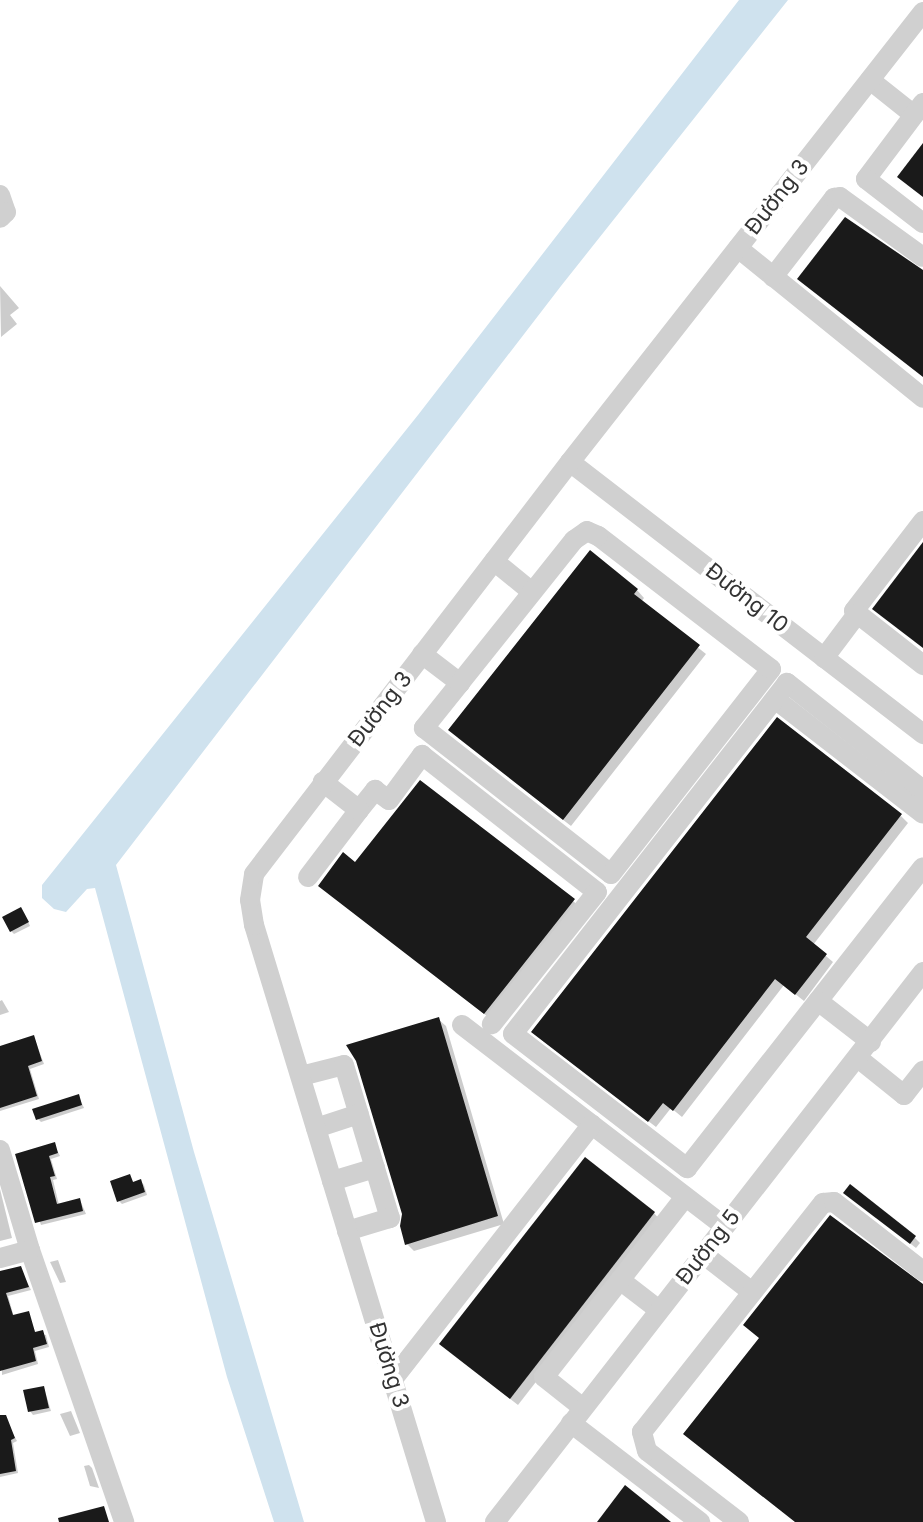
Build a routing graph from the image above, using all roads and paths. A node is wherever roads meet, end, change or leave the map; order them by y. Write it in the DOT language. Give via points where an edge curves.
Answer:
graph roads {
  1 [pos="923,12"];
  2 [pos="870,80"];
  3 [pos="918,109"];
  4 [pos="923,223"];
  5 [pos="738,248"];
  6 [pos="923,257"];
  7 [pos="773,277"];
  8 [pos="923,398"];
  9 [pos="570,462"];
  10 [pos="923,521"];
  11 [pos="494,561"];
  12 [pos="532,592"];
  13 [pos="857,614"];
  14 [pos="422,654"];
  15 [pos="824,658"];
  16 [pos="923,665"];
  17 [pos="460,683"];
  18 [pos="923,734"];
  19 [pos="857,750"];
  20 [pos="323,782"];
  21 [pos="923,797"];
  22 [pos="359,810"];
  23 [pos="923,814"];
  24 [pos="923,830"];
  25 [pos="923,867"];
  26 [pos="308,877"];
  27 [pos="923,972"];
  28 [pos="818,1001"];
  29 [pos="492,1024"];
  30 [pos="462,1025"];
  31 [pos="864,1050"];
  32 [pos="923,1071"];
  33 [pos="301,1076"];
  34 [pos="359,1114"];
  35 [pos="592,1124"];
  36 [pos="316,1128"];
  37 [pos="0,1150"];
  38 [pos="375,1168"];
  39 [pos="332,1181"];
  40 [pos="685,1197"];
  41 [pos="724,1226"];
  42 [pos="347,1231"];
  43 [pos="30,1250"];
  44 [pos="703,1254"];
  45 [pos="0,1258"];
  46 [pos="923,1271"];
  47 [pos="620,1280"];
  48 [pos="752,1292"];
  49 [pos="659,1310"];
  50 [pos="393,1379"];
  51 [pos="577,1415"];
  52 [pos="124,1522"];
  53 [pos="436,1522"];
  54 [pos="495,1522"];
  55 [pos="700,1522"];
  56 [pos="739,1522"];
  1 -- 2 [label="street, Đường 3"];
  2 -- 3 [label="street"];
  2 -- 5 [label="street, Đường 3"];
  3 -- 4 [label="street" via="866,179"];
  5 -- 7 [label="street"];
  5 -- 9 [label="street, Đường 3"];
  6 -- 7 [label="street" via="840,197"];
  7 -- 8 [label="street"];
  9 -- 11 [label="street, Đường 3"];
  9 -- 15 [label="street, Đường 10"];
  10 -- 13 [label="street" via="854,611"];
  11 -- 12 [label="street"];
  11 -- 14 [label="street, Đường 3"];
  12 -- 17 [label="street"];
  12 -- 17 [label="street" via="581,533 592,532 771,669 611,874 424,728"];
  13 -- 15 [label="street"];
  13 -- 16 [label="street"];
  14 -- 17 [label="street"];
  14 -- 20 [label="street, Đường 3"];
  15 -- 18 [label="street, Đường 10"];
  19 -- 21 [label="street" via="918,786"];
  19 -- 23 [label="street"];
  19 -- 28 [label="street" via="787,683 513,1034 687,1168"];
  20 -- 22 [label="street"];
  20 -- 33 [label="street, Đường 3" via="254,874 250,900"];
  22 -- 26 [label="street"];
  22 -- 29 [label="street" via="375,790 389,800 422,755 597,892"];
  23 -- 24 [label="street" via="917,825"];
  25 -- 28 [label="street"];
  27 -- 31 [label="street, Đường 5"];
  28 -- 31 [label="street"];
  30 -- 35 [label="street"];
  31 -- 32 [label="street" via="904,1095"];
  31 -- 41 [label="street, Đường 5"];
  33 -- 34 [label="street" via="344,1065"];
  33 -- 36 [label="street, Đường 3"];
  34 -- 36 [label="street"];
  34 -- 38 [label="street"];
  35 -- 40 [label="street"];
  35 -- 50 [label="street"];
  36 -- 39 [label="street, Đường 3"];
  37 -- 43 [label="street"];
  38 -- 39 [label="street"];
  38 -- 42 [label="street" via="390,1218"];
  39 -- 42 [label="street, Đường 3"];
  40 -- 41 [label="street"];
  40 -- 47 [label="street"];
  41 -- 44 [label="street, Đường 5"];
  42 -- 50 [label="street, Đường 3"];
  43 -- 45 [label="street"];
  43 -- 52 [label="street"];
  44 -- 48 [label="street"];
  44 -- 49 [label="street, Đường 5"];
  46 -- 48 [label="street" via="834,1202 823,1203"];
  47 -- 49 [label="street"];
  47 -- 51 [label="street" via="544,1377"];
  48 -- 56 [label="street" via="642,1432 647,1451"];
  49 -- 51 [label="street, Đường 5"];
  50 -- 53 [label="street, Đường 3"];
  51 -- 54 [label="street, Đường 5"];
  51 -- 55 [label="street"];
}
